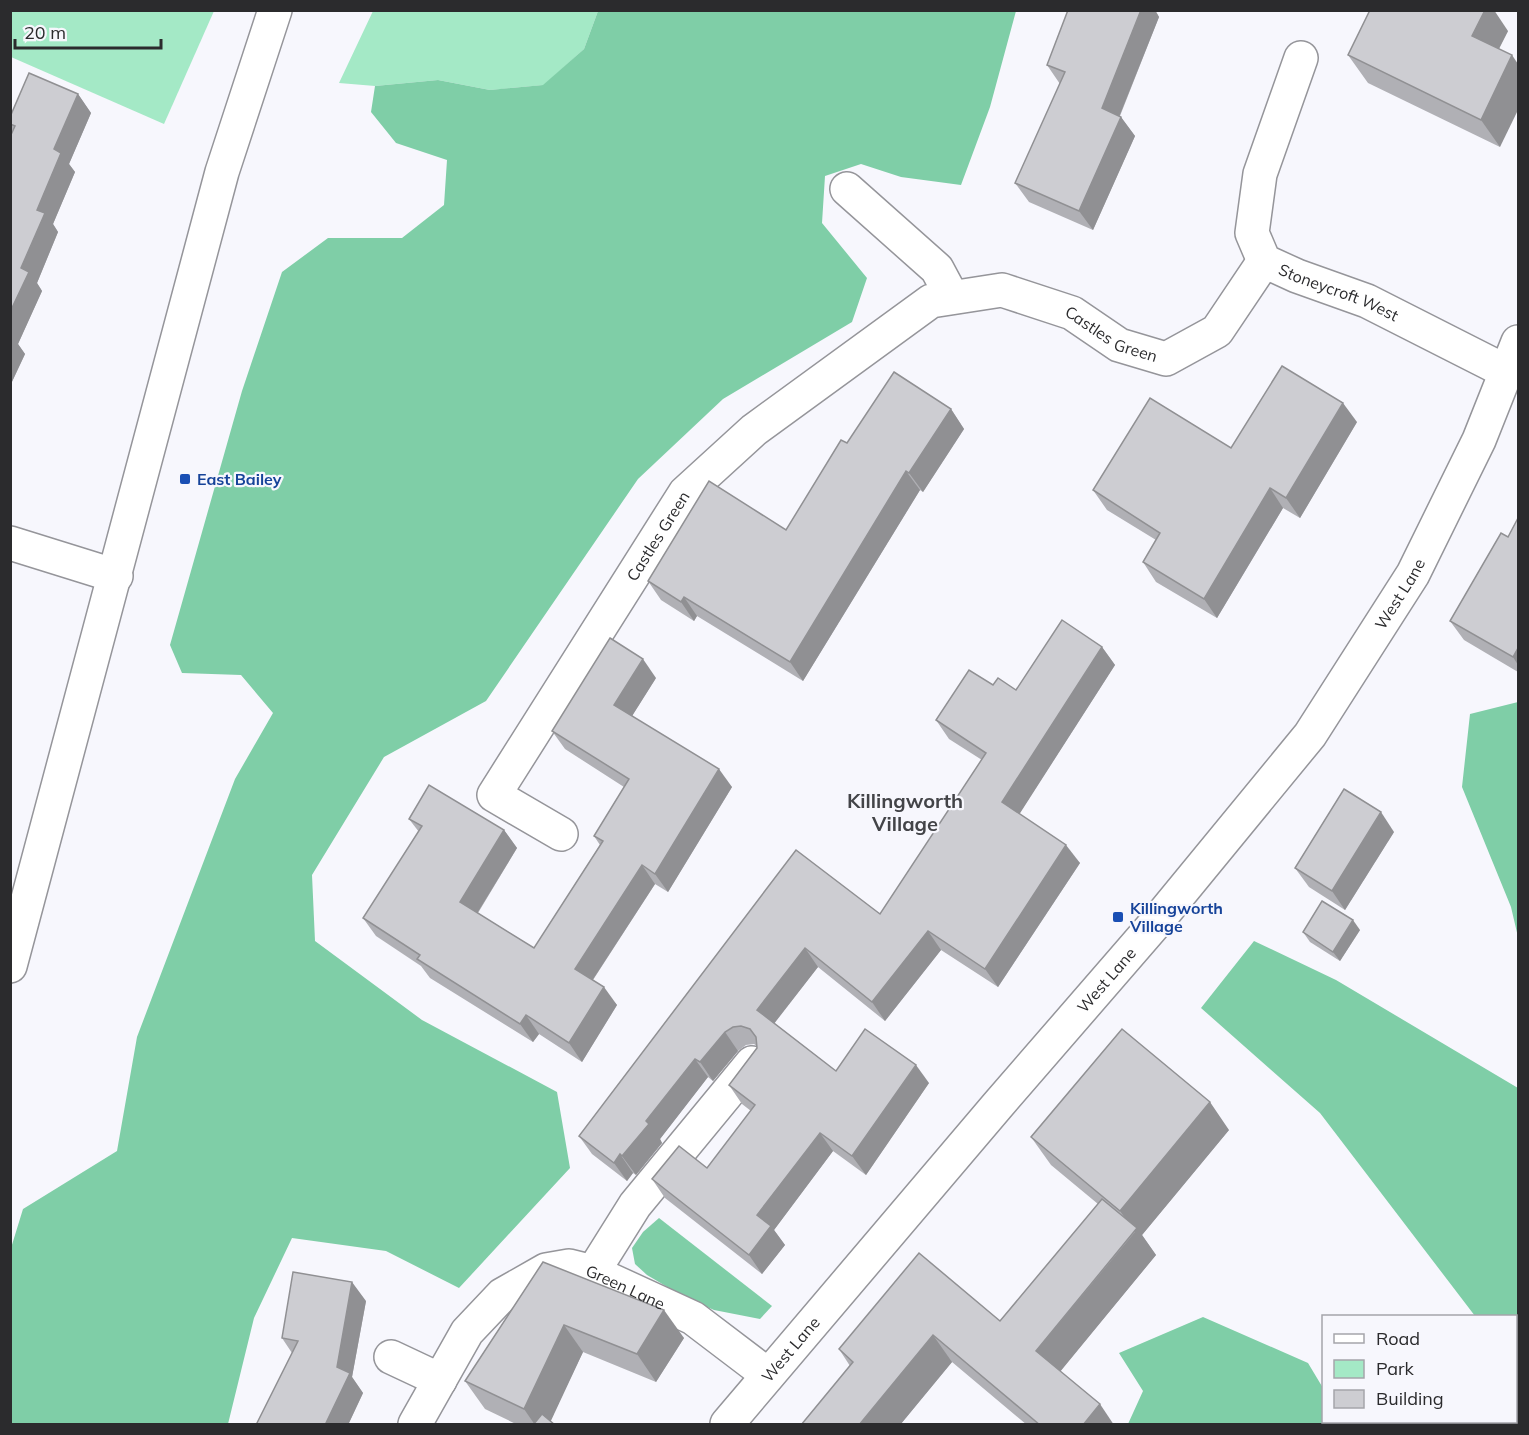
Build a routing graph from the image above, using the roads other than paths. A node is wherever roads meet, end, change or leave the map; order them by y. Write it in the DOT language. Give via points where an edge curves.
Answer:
graph roads {
  1 [pos="275,10"];
  2 [pos="1301,58"];
  3 [pos="847,189"];
  4 [pos="1264,261"];
  5 [pos="952,297"];
  6 [pos="1514,359"];
  7 [pos="10,543"];
  8 [pos="116,576"];
  9 [pos="561,834"];
  10 [pos="10,966"];
  11 [pos="752,1063"];
  12 [pos="593,1272"];
  13 [pos="391,1357"];
  14 [pos="768,1375"];
  15 [pos="440,1380"];
  16 [pos="415,1425"];
  17 [pos="727,1425"];
  1 -- 8 [label="street" via="222,172"];
  2 -- 4 [label="street, Stoneycroft West" via="1260,174 1252,233"];
  3 -- 5 [label="street" via="937,269"];
  4 -- 5 [label="street, Castles Green" via="1217,331 1166,360 1119,345 1072,313 1002,290"];
  4 -- 6 [label="street, Stoneycroft West"];
  5 -- 9 [label="street, Castles Green" via="931,300 754,430 685,493 494,795"];
  6 -- 14 [label="street, West Lane" via="1413,574 1310,735 1159,919"];
  7 -- 8 [label="street"];
  8 -- 10 [label="street"];
  11 -- 12 [label="street" via="635,1205"];
  12 -- 14 [label="street, Green Lane" via="693,1318"];
  12 -- 15 [label="street, Green Lane" via="569,1266 546,1270 502,1295 467,1332"];
  13 -- 15 [label="street"];
  14 -- 17 [label="street, West Lane"];
  15 -- 16 [label="street, Green Lane"];
}
